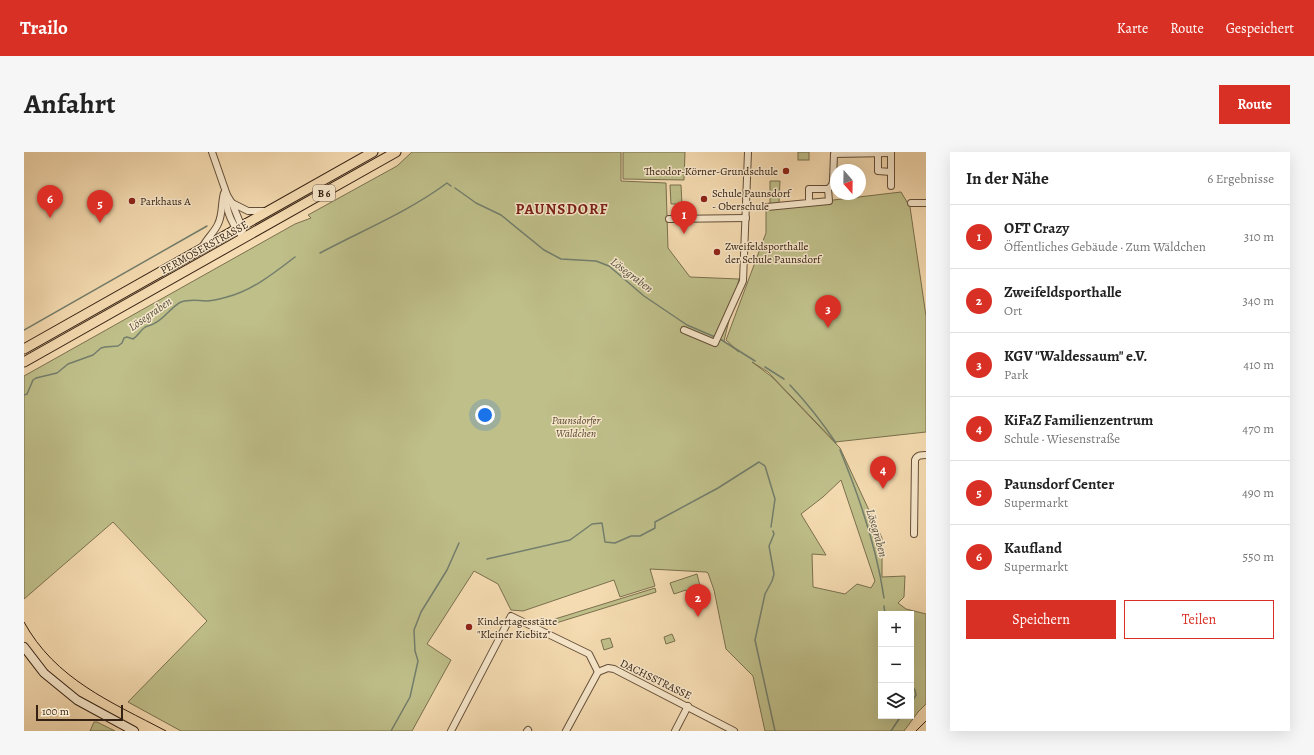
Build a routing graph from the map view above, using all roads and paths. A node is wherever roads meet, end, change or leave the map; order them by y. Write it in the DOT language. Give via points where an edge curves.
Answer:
graph roads {
  1 [pos="212,152"];
  2 [pos="374,152"];
  3 [pos="396,152"];
  4 [pos="748,152"];
  5 [pos="891,153"];
  6 [pos="878,154"];
  7 [pos="891,172"];
  8 [pos="891,186"];
  9 [pos="828,189"];
  10 [pos="226,192"];
  11 [pos="232,203"];
  12 [pos="809,203"];
  13 [pos="911,203"];
  14 [pos="926,203"];
  15 [pos="767,207"];
  16 [pos="270,210"];
  17 [pos="669,218"];
  18 [pos="746,218"];
  19 [pos="239,228"];
  20 [pos="244,238"];
  21 [pos="201,249"];
  22 [pos="684,330"];
  23 [pos="24,349"];
  24 [pos="24,362"];
  25 [pos="926,455"];
  26 [pos="914,534"];
  27 [pos="24,647"];
  28 [pos="598,672"];
  29 [pos="688,706"];
  30 [pos="134,731"];
  31 [pos="451,731"];
  32 [pos="566,731"];
  33 [pos="675,731"];
  34 [pos="734,731"];
  1 -- 10 [label="street"];
  2 -- 16 [label="main road, PERMOSERSTRASSE / B 6"];
  3 -- 20 [label="main road, PERMOSERSTRASSE / B 6"];
  4 -- 18 [label="street"];
  5 -- 6 [label="street"];
  5 -- 7 [label="street"];
  6 -- 7 [label="street" via="878,171"];
  6 -- 9 [label="street" via="834,154 833,180"];
  7 -- 8 [label="street"];
  9 -- 12 [label="street" via="829,201"];
  9 -- 12 [label="street" via="809,189"];
  10 -- 11 [label="street"];
  10 -- 19 [label="street" via="226,200"];
  10 -- 21 [label="street" via="219,224"];
  11 -- 16 [label="street" via="248,211"];
  11 -- 19 [label="street"];
  12 -- 15 [label="street"];
  13 -- 14 [label="street"];
  16 -- 19 [label="main road, PERMOSERSTRASSE / B 6"];
  17 -- 18 [label="street"];
  18 -- 22 [label="street" via="743,281 715,343"];
  19 -- 20 [label="street"];
  19 -- 21 [label="main road, PERMOSERSTRASSE / B 6"];
  20 -- 24 [label="main road, PERMOSERSTRASSE / B 6"];
  21 -- 23 [label="main road, PERMOSERSTRASSE / B 6"];
  25 -- 26 [label="street" via="919,455 915,460"];
  27 -- 30 [label="main road" via="44,672 76,700"];
  28 -- 29 [label="street, DACHSSTRASSE" via="608,668 614,669"];
  28 -- 31 [label="street" via="589,654 511,616"];
  28 -- 32 [label="street"];
  29 -- 33 [label="street"];
  29 -- 34 [label="street, DACHSSTRASSE"];
}
